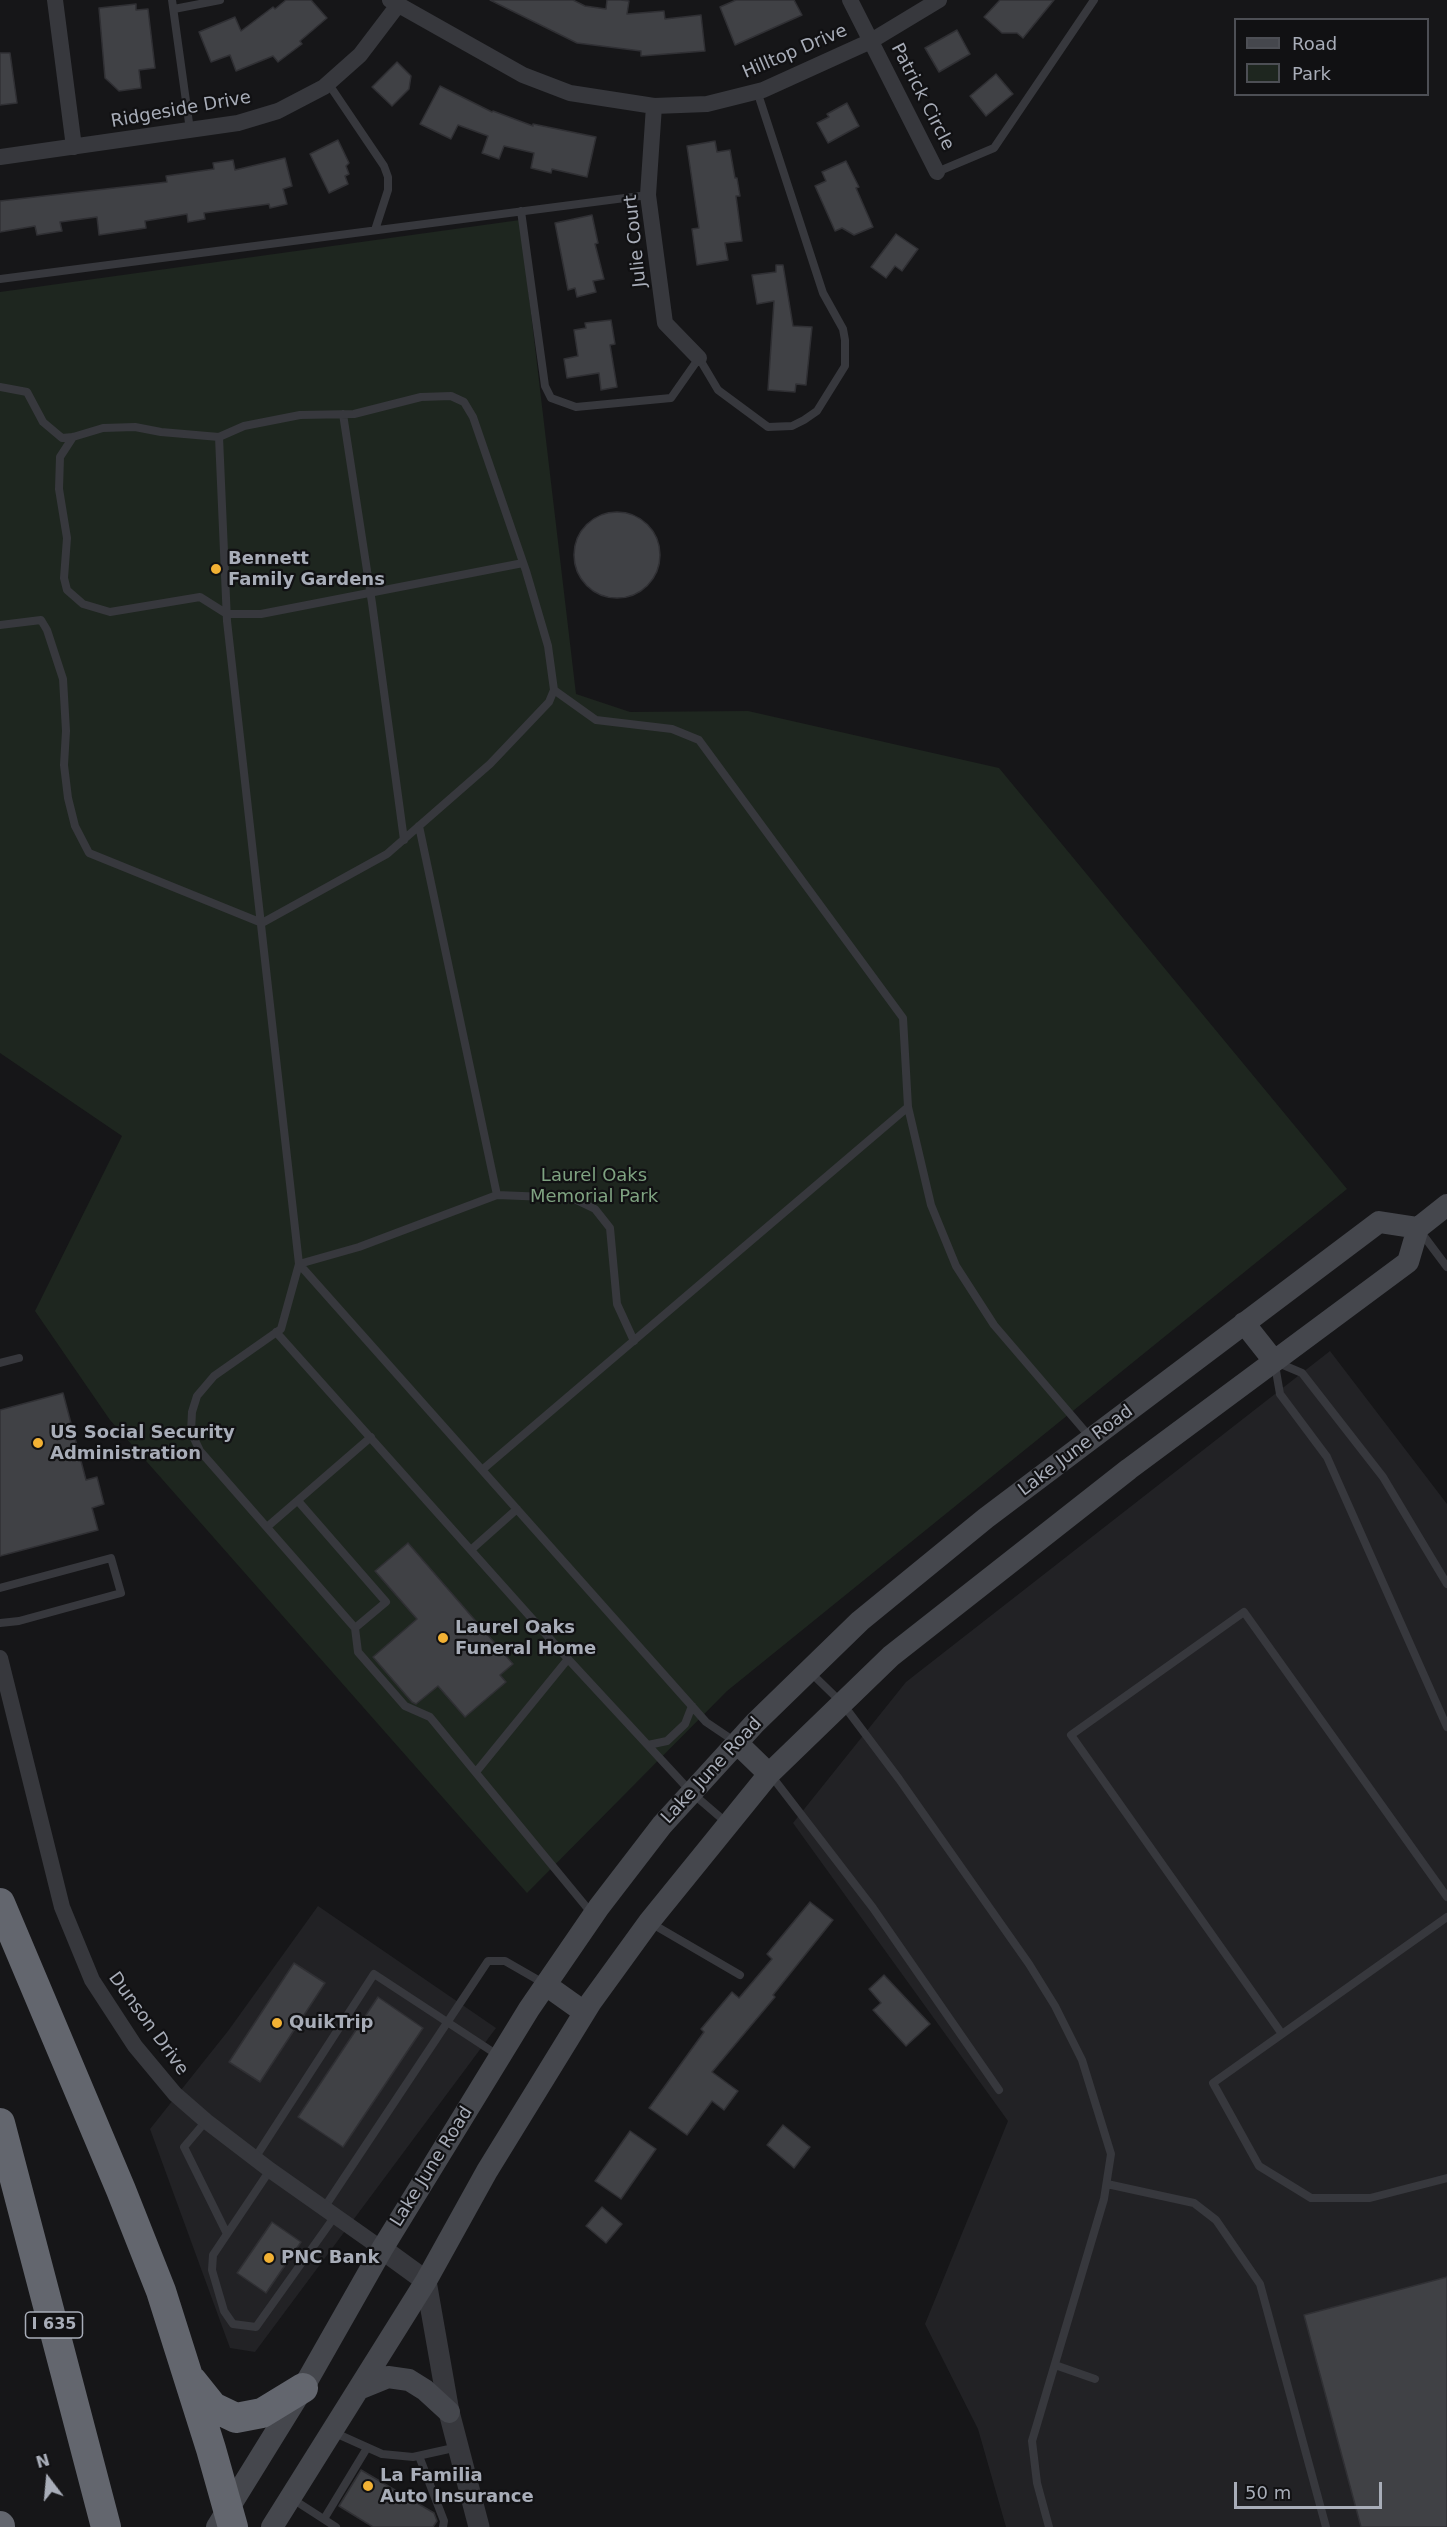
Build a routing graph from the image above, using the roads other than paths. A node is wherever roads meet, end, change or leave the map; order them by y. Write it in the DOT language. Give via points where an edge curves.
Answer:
graph roads {
  1 [pos="55,0"];
  2 [pos="220,0"];
  3 [pos="850,0"];
  4 [pos="939,0"];
  5 [pos="1094,0"];
  6 [pos="394,3"];
  7 [pos="173,4"];
  8 [pos="872,41"];
  9 [pos="328,83"];
  10 [pos="757,91"];
  11 [pos="654,106"];
  12 [pos="190,130"];
  13 [pos="74,147"];
  14 [pos="0,157"];
  15 [pos="937,172"];
  16 [pos="648,195"];
  17 [pos="521,211"];
  18 [pos="375,230"];
  19 [pos="0,279"];
  20 [pos="699,358"];
  21 [pos="0,387"];
  22 [pos="343,414"];
  23 [pos="73,437"];
  24 [pos="219,437"];
  25 [pos="523,563"];
  26 [pos="371,594"];
  27 [pos="227,614"];
  28 [pos="0,625"];
  29 [pos="554,690"];
  30 [pos="418,826"];
  31 [pos="404,840"];
  32 [pos="262,923"];
  33 [pos="908,1107"];
  34 [pos="497,1195"];
  35 [pos="1447,1205"];
  36 [pos="1418,1228"];
  37 [pos="300,1264"];
  38 [pos="1447,1267"];
  39 [pos="1244,1323"];
  40 [pos="276,1332"];
  41 [pos="634,1341"];
  42 [pos="19,1358"];
  43 [pos="1274,1361"];
  44 [pos="0,1363"];
  45 [pos="371,1437"];
  46 [pos="1092,1439"];
  47 [pos="482,1470"];
  48 [pos="298,1501"];
  49 [pos="517,1509"];
  50 [pos="267,1527"];
  51 [pos="472,1549"];
  52 [pos="1447,1584"];
  53 [pos="0,1588"];
  54 [pos="0,1623"];
  55 [pos="355,1629"];
  56 [pos="0,1658"];
  57 [pos="568,1659"];
  58 [pos="809,1671"];
  59 [pos="842,1703"];
  60 [pos="692,1706"];
  61 [pos="1447,1727"];
  62 [pos="737,1743"];
  63 [pos="648,1745"];
  64 [pos="476,1772"];
  65 [pos="769,1774"];
  66 [pos="692,1793"];
  67 [pos="728,1824"];
  68 [pos="1447,1897"];
  69 [pos="0,1903"];
  70 [pos="593,1915"];
  71 [pos="1447,1917"];
  72 [pos="649,1922"];
  73 [pos="740,1976"];
  74 [pos="546,1985"];
  75 [pos="584,2012"];
  76 [pos="447,2020"];
  77 [pos="1282,2034"];
  78 [pos="500,2057"];
  79 [pos="999,2090"];
  80 [pos="206,2121"];
  81 [pos="0,2123"];
  82 [pos="255,2158"];
  83 [pos="270,2170"];
  84 [pos="1447,2178"];
  85 [pos="1107,2184"];
  86 [pos="329,2212"];
  87 [pos="227,2234"];
  88 [pos="382,2249"];
  89 [pos="426,2281"];
  90 [pos="1055,2365"];
  91 [pos="189,2377"];
  92 [pos="1095,2379"];
  93 [pos="303,2388"];
  94 [pos="361,2388"];
  95 [pos="449,2412"];
  96 [pos="333,2432"];
  97 [pos="458,2447"];
  98 [pos="367,2448"];
  99 [pos="419,2456"];
  100 [pos="290,2498"];
  101 [pos="324,2519"];
  102 [pos="226,2521"];
  103 [pos="106,2527"];
  104 [pos="272,2527"];
  105 [pos="336,2527"];
  106 [pos="443,2527"];
  107 [pos="479,2527"];
  108 [pos="1049,2527"];
  109 [pos="1326,2527"];
  1 -- 13 [label="street"];
  2 -- 7 [label="lane"];
  3 -- 8 [label="street, Patrick Circle"];
  4 -- 8 [label="street, Hilltop Drive"];
  5 -- 15 [label="lane" via="994,148"];
  6 -- 9 [label="street, Ridgeside Drive" via="360,55"];
  6 -- 11 [label="street, Hilltop Drive" via="524,75 570,93"];
  7 -- 12 [label="lane"];
  8 -- 10 [label="street, Hilltop Drive"];
  8 -- 15 [label="street, Patrick Circle"];
  9 -- 12 [label="street, Ridgeside Drive" via="278,111 238,123"];
  9 -- 18 [label="lane" via="388,177 388,190"];
  10 -- 11 [label="street, Hilltop Drive" via="707,104"];
  10 -- 20 [label="lane" via="823,293 843,329 845,366 817,411 792,426 768,427 718,390"];
  11 -- 16 [label="street, Julie Court"];
  12 -- 13 [label="street, Ridgeside Drive"];
  13 -- 14 [label="street, Ridgeside Drive"];
  16 -- 17 [label="lane"];
  16 -- 20 [label="street, Julie Court" via="665,323"];
  17 -- 18 [label="lane"];
  17 -- 20 [label="lane" via="545,386 551,398 576,407 671,398"];
  18 -- 19 [label="lane"];
  21 -- 23 [label="lane" via="27,392 43,422 62,438"];
  22 -- 24 [label="lane" via="300,415 244,426"];
  22 -- 25 [label="lane" via="421,397 451,396 464,402 473,417"];
  22 -- 26 [label="lane"];
  23 -- 24 [label="lane" via="103,428 135,427"];
  23 -- 27 [label="lane" via="60,457 67,590 83,604 110,612 200,597"];
  24 -- 27 [label="lane"];
  25 -- 26 [label="lane"];
  25 -- 29 [label="lane" via="548,646"];
  26 -- 27 [label="lane" via="261,614"];
  26 -- 31 [label="lane"];
  27 -- 32 [label="lane"];
  28 -- 32 [label="lane" via="41,620 47,630 63,679 68,798 75,826 89,853"];
  29 -- 30 [label="lane" via="549,702 490,764"];
  29 -- 33 [label="lane" via="596,720 672,729 699,740 903,1018"];
  30 -- 31 [label="lane"];
  30 -- 34 [label="lane"];
  31 -- 32 [label="lane" via="387,854"];
  32 -- 37 [label="lane"];
  33 -- 41 [label="lane"];
  33 -- 46 [label="lane" via="931,1205 956,1266 994,1325"];
  34 -- 37 [label="lane" via="359,1247"];
  34 -- 41 [label="lane" via="572,1198 595,1209 610,1228 617,1304"];
  35 -- 36 [label="main road"];
  36 -- 38 [label="lane"];
  36 -- 39 [label="main road, Lake June Road" via="1378,1222"];
  36 -- 43 [label="main road" via="1408,1262"];
  37 -- 40 [label="lane" via="281,1329"];
  37 -- 47 [label="lane"];
  39 -- 43 [label="main road"];
  39 -- 46 [label="main road, Lake June Road"];
  40 -- 45 [label="lane"];
  40 -- 50 [label="lane" via="213,1376 197,1396 191,1432 200,1451"];
  41 -- 47 [label="lane"];
  42 -- 44 [label="lane"];
  43 -- 52 [label="lane" via="1302,1373 1383,1477"];
  43 -- 59 [label="main road" via="1013,1559 891,1656"];
  43 -- 61 [label="lane" via="1280,1394 1327,1457"];
  45 -- 48 [label="lane"];
  45 -- 51 [label="lane"];
  46 -- 58 [label="main road, Lake June Road" via="860,1621"];
  47 -- 49 [label="lane"];
  48 -- 50 [label="lane"];
  48 -- 55 [label="lane" via="386,1602"];
  49 -- 51 [label="lane"];
  49 -- 60 [label="lane"];
  50 -- 55 [label="lane"];
  51 -- 57 [label="lane"];
  53 -- 54 [label="lane" via="111,1558 121,1593"];
  55 -- 64 [label="lane" via="358,1652 405,1706 430,1717"];
  56 -- 80 [label="street, Dunson Drive" via="62,1907 92,1980 135,2046 175,2094"];
  57 -- 63 [label="lane"];
  57 -- 64 [label="lane"];
  58 -- 59 [label="lane"];
  58 -- 62 [label="main road, Lake June Road"];
  59 -- 65 [label="main road"];
  59 -- 85 [label="lane" via="1016,1945 1055,2006 1082,2060 1111,2154"];
  60 -- 62 [label="lane" via="706,1722"];
  60 -- 63 [label="lane" via="685,1724 668,1741"];
  62 -- 65 [label="main road"];
  62 -- 66 [label="main road, Lake June Road"];
  63 -- 66 [label="lane"];
  64 -- 70 [label="lane"];
  65 -- 67 [label="main road"];
  65 -- 79 [label="lane" via="873,1908"];
  66 -- 67 [label="lane"];
  66 -- 70 [label="main road, Lake June Road" via="662,1825"];
  67 -- 72 [label="main road"];
  68 -- 77 [label="lane" via="1244,1612 1071,1735"];
  69 -- 91 [label="highway" via="121,2190 161,2291"];
  70 -- 74 [label="main road, Lake June Road"];
  71 -- 77 [label="lane"];
  72 -- 73 [label="lane"];
  72 -- 75 [label="main road"];
  74 -- 75 [label="main road"];
  74 -- 76 [label="lane" via="505,1961 488,1961"];
  74 -- 78 [label="main road, Lake June Road"];
  75 -- 89 [label="main road" via="487,2170"];
  76 -- 78 [label="lane"];
  76 -- 82 [label="lane" via="374,1974"];
  76 -- 86 [label="lane"];
  77 -- 84 [label="lane" via="1214,2083 1259,2166 1311,2199 1370,2198"];
  78 -- 88 [label="main road, Lake June Road"];
  80 -- 82 [label="street, Dunson Drive"];
  80 -- 87 [label="lane" via="184,2147"];
  81 -- 103 [label="highway, I 635"];
  82 -- 83 [label="street, Dunson Drive"];
  83 -- 86 [label="street, Dunson Drive"];
  83 -- 87 [label="lane"];
  85 -- 90 [label="lane"];
  85 -- 109 [label="lane" via="1194,2203 1216,2220 1260,2284"];
  86 -- 87 [label="lane" via="256,2327 233,2324 224,2311 212,2270 213,2255"];
  86 -- 88 [label="street, Dunson Drive"];
  88 -- 89 [label="street"];
  88 -- 93 [label="main road, Lake June Road"];
  89 -- 94 [label="main road"];
  89 -- 95 [label="street"];
  90 -- 92 [label="lane"];
  90 -- 108 [label="lane" via="1032,2441 1037,2483"];
  91 -- 93 [label="highway" via="213,2408 236,2418 262,2413"];
  91 -- 102 [label="highway"];
  93 -- 102 [label="main road, Lake June Road"];
  94 -- 95 [label="main road" via="388,2377 409,2380"];
  94 -- 96 [label="main road"];
  95 -- 97 [label="street"];
  96 -- 98 [label="lane"];
  96 -- 100 [label="main road"];
  97 -- 99 [label="lane"];
  97 -- 107 [label="street"];
  98 -- 99 [label="lane" via="382,2454"];
  98 -- 101 [label="lane"];
  99 -- 106 [label="lane"];
  100 -- 101 [label="lane"];
  100 -- 104 [label="main road"];
  101 -- 105 [label="lane"];
}
